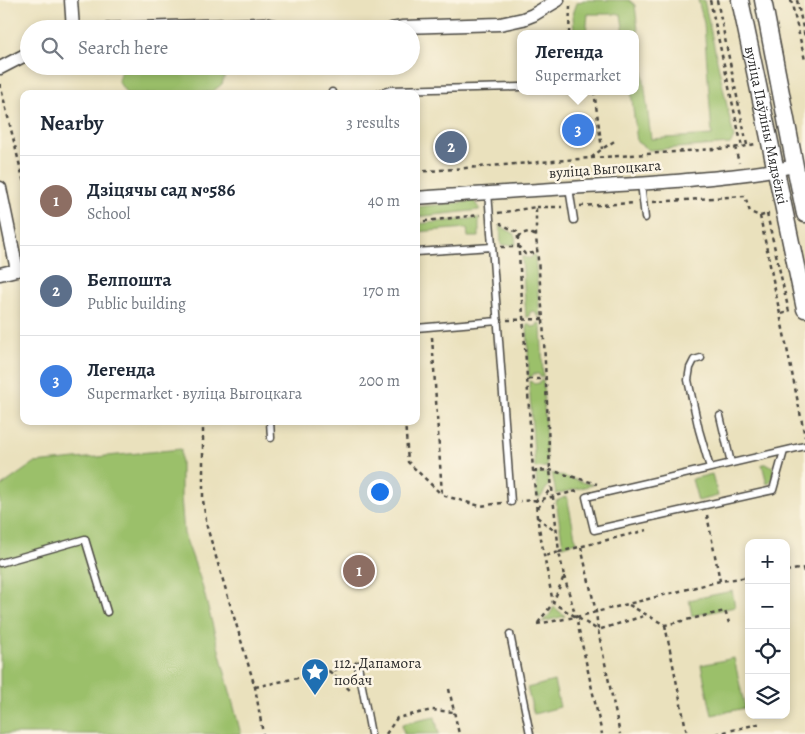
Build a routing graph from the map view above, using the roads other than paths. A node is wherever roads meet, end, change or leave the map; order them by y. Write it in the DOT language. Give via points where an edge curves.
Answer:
graph roads {
  1 [pos="71,0"];
  2 [pos="558,0"];
  3 [pos="740,0"];
  4 [pos="763,0"];
  5 [pos="72,20"];
  6 [pos="420,26"];
  7 [pos="20,57"];
  8 [pos="0,68"];
  9 [pos="517,87"];
  10 [pos="391,90"];
  11 [pos="797,165"];
  12 [pos="776,170"];
  13 [pos="641,183"];
  14 [pos="0,188"];
  15 [pos="569,188"];
  16 [pos="488,192"];
  17 [pos="420,198"];
  18 [pos="805,214"];
  19 [pos="645,218"];
  20 [pos="574,220"];
  21 [pos="492,247"];
  22 [pos="420,252"];
  23 [pos="20,265"];
  24 [pos="20,269"];
  25 [pos="0,274"];
  26 [pos="805,309"];
  27 [pos="498,321"];
  28 [pos="420,328"];
  29 [pos="701,358"];
  30 [pos="720,416"];
  31 [pos="270,425"];
  32 [pos="271,438"];
  33 [pos="805,446"];
  34 [pos="784,451"];
  35 [pos="731,463"];
  36 [pos="710,468"];
  37 [pos="511,502"];
  38 [pos="0,563"];
  39 [pos="107,612"];
  40 [pos="510,634"];
  41 [pos="358,665"];
  42 [pos="371,734"];
  43 [pos="530,734"];
  1 -- 5 [label="street"];
  2 -- 6 [label="street" via="533,15 500,24"];
  3 -- 12 [label="street, вуліца Паўліны Мядзёлкі"];
  4 -- 11 [label="street, вуліца Паўліны Мядзёлкі"];
  7 -- 8 [label="street"];
  9 -- 10 [label="lane"];
  11 -- 12 [label="street, вуліца Выгоцкага"];
  11 -- 18 [label="street, вуліца Паўліны Мядзёлкі"];
  12 -- 13 [label="street, вуліца Выгоцкага"];
  12 -- 26 [label="street, вуліца Паўліны Мядзёлкі"];
  13 -- 15 [label="street, вуліца Выгоцкага"];
  13 -- 19 [label="lane"];
  14 -- 23 [label="street"];
  15 -- 16 [label="street, вуліца Выгоцкага"];
  15 -- 20 [label="lane"];
  16 -- 17 [label="street, вуліца Выгоцкага"];
  16 -- 21 [label="lane"];
  21 -- 22 [label="lane"];
  21 -- 27 [label="lane"];
  24 -- 25 [label="street"];
  27 -- 28 [label="lane"];
  27 -- 37 [label="lane"];
  29 -- 36 [label="lane" via="694,360 688,380"];
  30 -- 35 [label="lane"];
  31 -- 32 [label="lane"];
  33 -- 34 [label="lane"];
  34 -- 35 [label="lane"];
  34 -- 36 [label="lane" via="773,490 594,530 586,497"];
  35 -- 36 [label="lane"];
  38 -- 39 [label="lane" via="85,539"];
  40 -- 43 [label="lane"];
  41 -- 42 [label="lane"];
}
